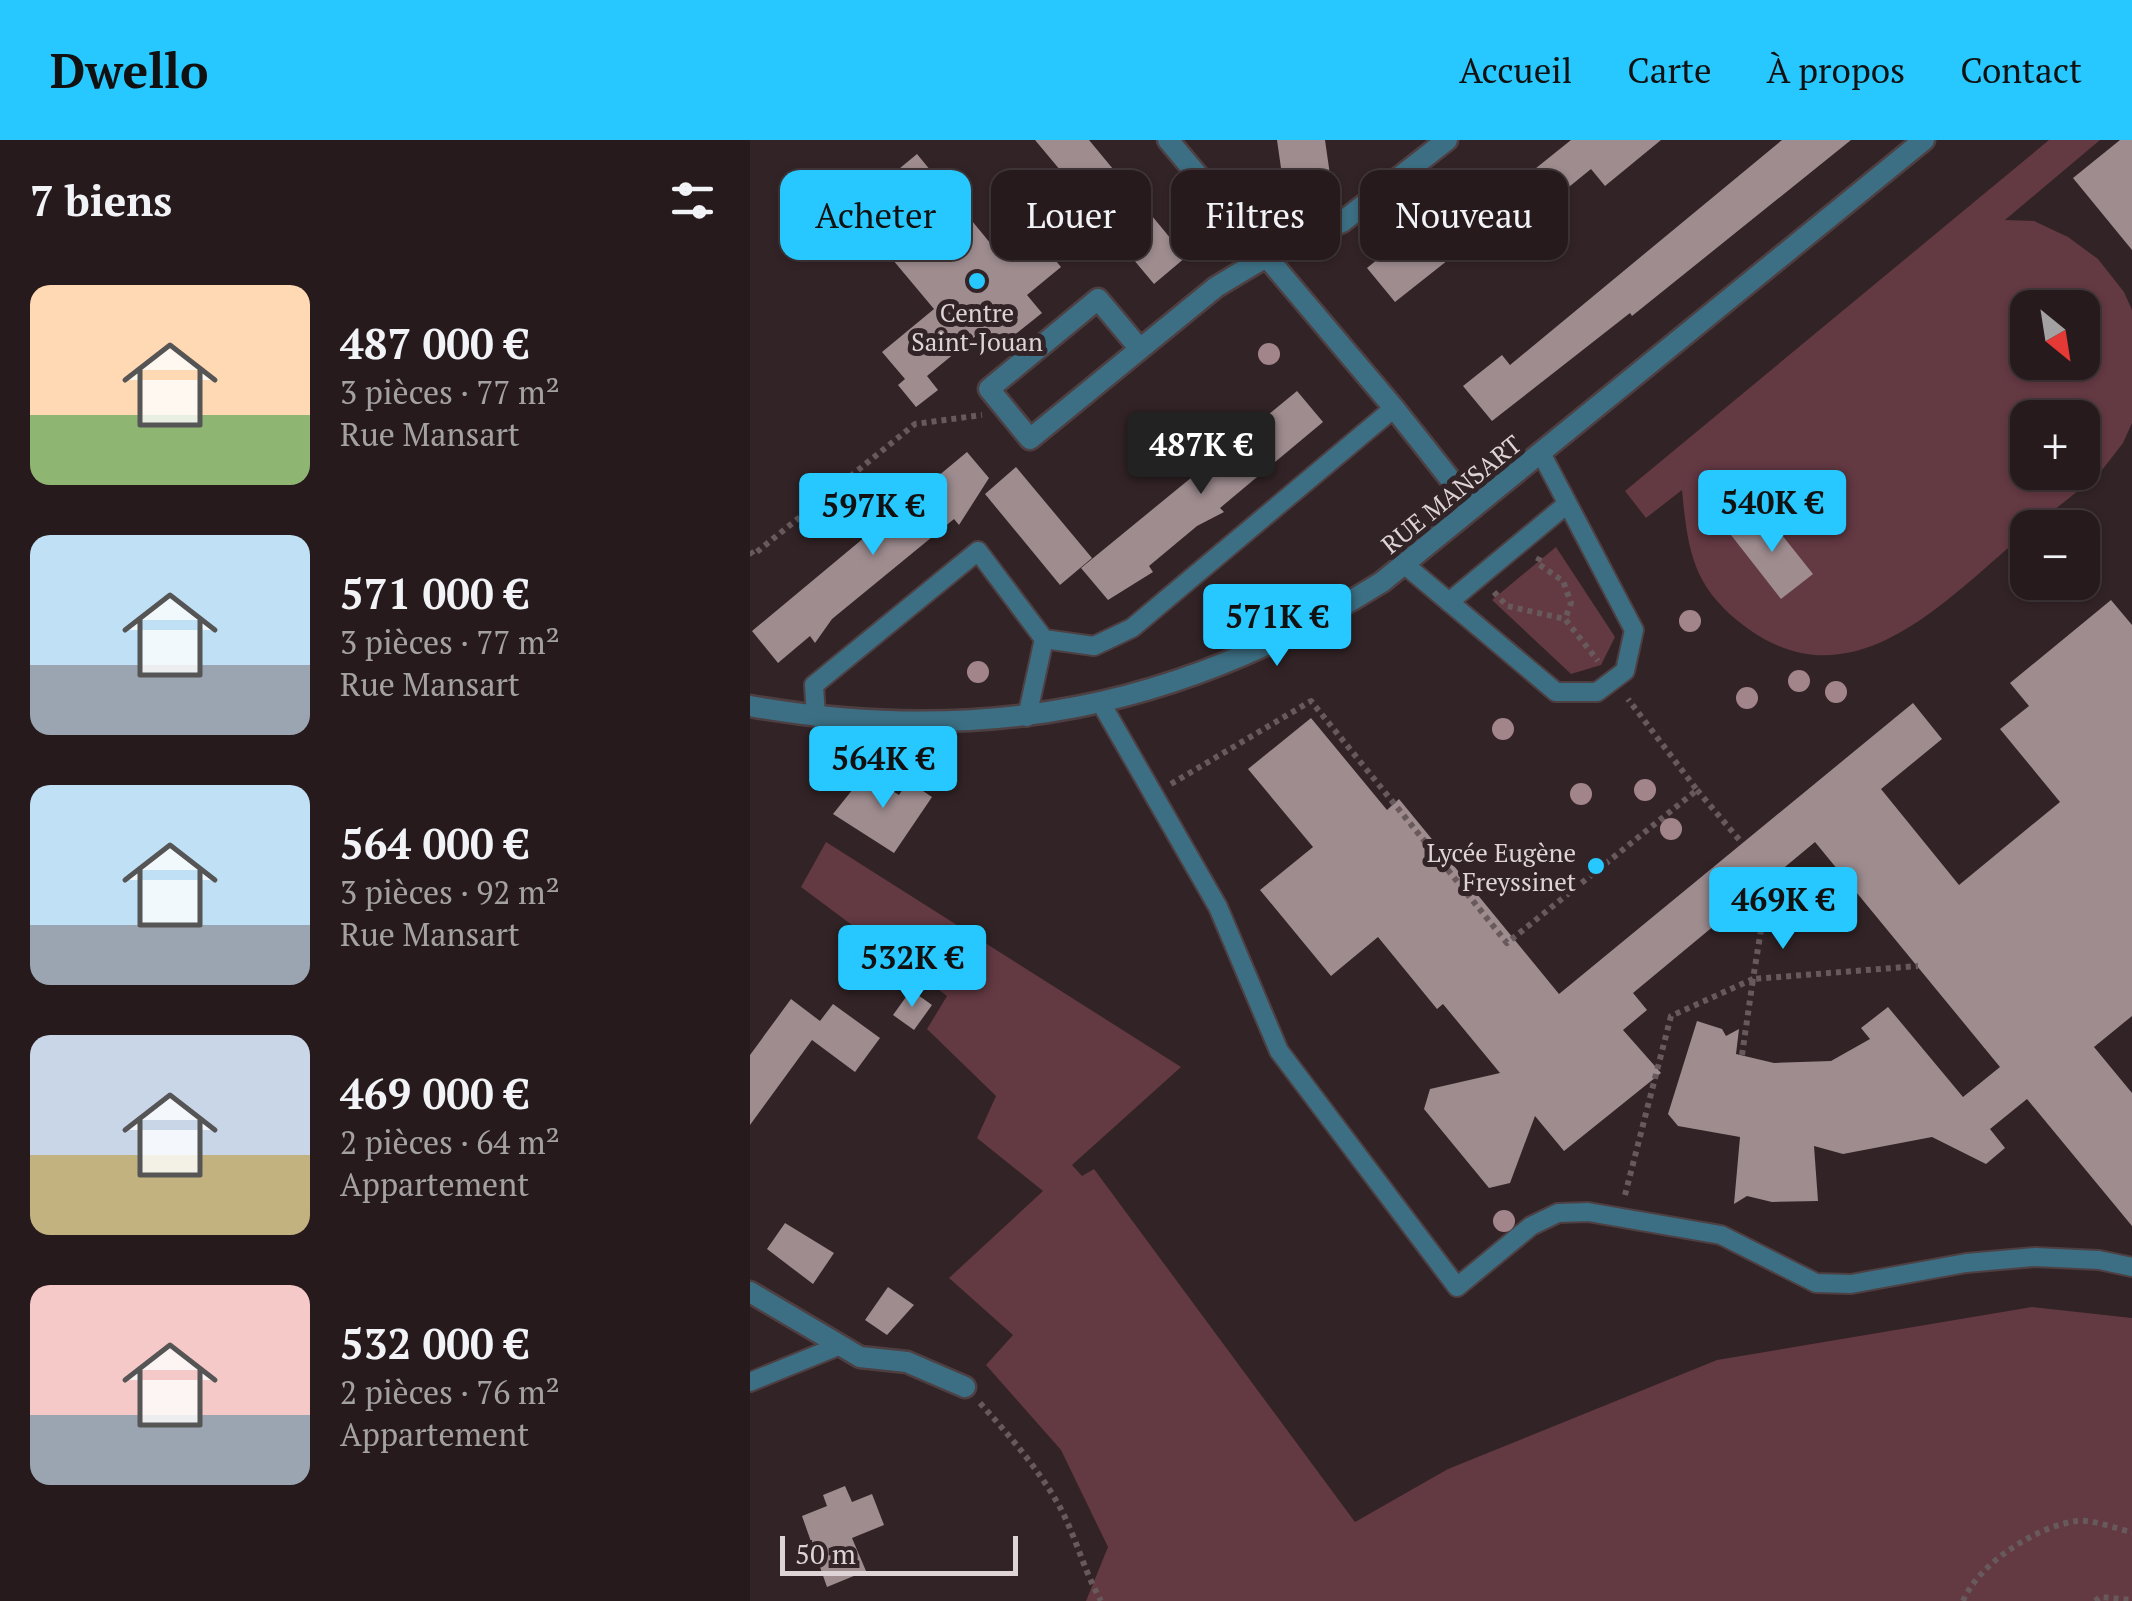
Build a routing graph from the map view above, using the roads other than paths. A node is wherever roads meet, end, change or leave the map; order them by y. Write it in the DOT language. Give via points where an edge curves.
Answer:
graph roads {
  1 [pos="1168,140"];
  2 [pos="1448,140"];
  3 [pos="1924,140"];
  4 [pos="1193,170"];
  5 [pos="1340,223"];
  6 [pos="1263,260"];
  7 [pos="1268,260"];
  8 [pos="1140,349"];
  9 [pos="1394,408"];
  10 [pos="1541,454"];
  11 [pos="1568,504"];
  12 [pos="1473,508"];
  13 [pos="1404,564"];
  14 [pos="1449,602"];
  15 [pos="1044,638"];
  16 [pos="1101,703"];
  17 [pos="750,706"];
  18 [pos="816,717"];
  19 [pos="1027,717"];
  20 [pos="2132,1267"];
  21 [pos="750,1292"];
  22 [pos="841,1346"];
  23 [pos="750,1382"];
  24 [pos="965,1387"];
  1 -- 4 [label="street"];
  2 -- 5 [label="street"];
  3 -- 10 [label="street, RUE MANSART"];
  6 -- 8 [label="street" via="1216,287"];
  7 -- 9 [label="street"];
  8 -- 8 [label="street" via="1098,298 989,389 1030,439"];
  9 -- 12 [label="street"];
  9 -- 15 [label="lane" via="1132,628 1094,646"];
  10 -- 11 [label="lane"];
  10 -- 12 [label="street, RUE MANSART"];
  11 -- 14 [label="lane"];
  11 -- 14 [label="lane" via="1634,630 1625,671 1597,692 1556,692"];
  12 -- 13 [label="street, RUE MANSART"];
  13 -- 14 [label="lane"];
  13 -- 16 [label="street, RUE MANSART" via="1318,622 1230,664"];
  15 -- 18 [label="lane" via="978,551 814,686"];
  15 -- 19 [label="lane"];
  16 -- 19 [label="street, RUE MANSART"];
  16 -- 20 [label="lane" via="1218,907 1280,1051 1457,1287 1531,1226 1558,1213 1588,1212 1721,1235 1816,1283 1850,1284 2034,1257"];
  17 -- 18 [label="street, RUE MANSART"];
  18 -- 19 [label="street, RUE MANSART" via="920,724"];
  21 -- 22 [label="street"];
  22 -- 23 [label="lane"];
  22 -- 24 [label="street" via="860,1357 907,1362"];
}
